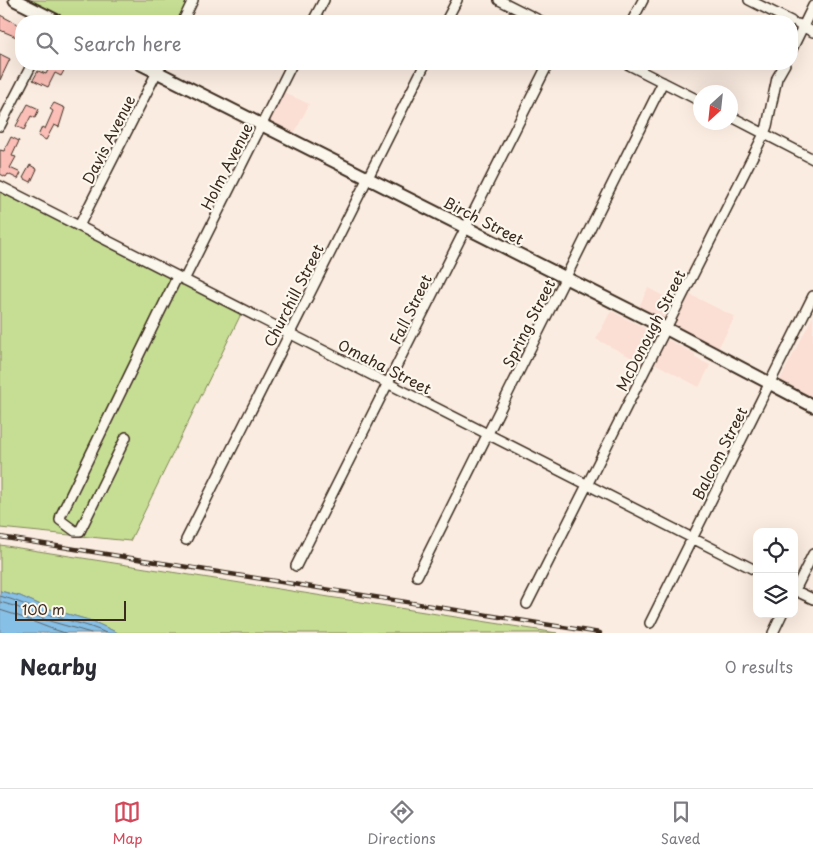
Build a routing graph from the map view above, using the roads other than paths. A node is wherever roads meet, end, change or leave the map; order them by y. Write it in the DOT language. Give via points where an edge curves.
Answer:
graph roads {
  1 [pos="15,0"];
  2 [pos="193,0"];
  3 [pos="324,0"];
  4 [pos="457,0"];
  5 [pos="499,0"];
  6 [pos="643,0"];
  7 [pos="749,0"];
  8 [pos="813,6"];
  9 [pos="44,15"];
  10 [pos="186,15"];
  11 [pos="316,15"];
  12 [pos="449,15"];
  13 [pos="528,15"];
  14 [pos="635,15"];
  15 [pos="780,15"];
  16 [pos="798,25"];
  17 [pos="802,27"];
  18 [pos="813,32"];
  19 [pos="798,36"];
  20 [pos="29,70"];
  21 [pos="158,70"];
  22 [pos="163,70"];
  23 [pos="289,70"];
  24 [pos="422,70"];
  25 [pos="545,70"];
  26 [pos="639,70"];
  27 [pos="781,70"];
  28 [pos="663,82"];
  29 [pos="693,97"];
  30 [pos="738,120"];
  31 [pos="262,125"];
  32 [pos="0,126"];
  33 [pos="764,134"];
  34 [pos="813,159"];
  35 [pos="368,179"];
  36 [pos="0,186"];
  37 [pos="79,226"];
  38 [pos="466,227"];
  39 [pos="181,278"];
  40 [pos="565,278"];
  41 [pos="813,296"];
  42 [pos="665,328"];
  43 [pos="289,333"];
  44 [pos="388,384"];
  45 [pos="769,384"];
  46 [pos="813,406"];
  47 [pos="488,434"];
  48 [pos="126,437"];
  49 [pos="588,485"];
  50 [pos="692,539"];
  51 [pos="186,540"];
  52 [pos="813,554"];
  53 [pos="296,566"];
  54 [pos="753,569"];
  55 [pos="417,576"];
  56 [pos="798,583"];
  57 [pos="798,593"];
  58 [pos="813,599"];
  59 [pos="528,604"];
  60 [pos="780,618"];
  61 [pos="650,622"];
  62 [pos="773,633"];
  1 -- 9 [label="main road"];
  2 -- 10 [label="street"];
  3 -- 11 [label="street"];
  4 -- 12 [label="street"];
  5 -- 13 [label="street"];
  6 -- 14 [label="street"];
  7 -- 15 [label="street"];
  8 -- 17 [label="street"];
  16 -- 17 [label="street"];
  17 -- 18 [label="street"];
  17 -- 19 [label="street"];
  20 -- 32 [label="street"];
  21 -- 37 [label="street, Davis Avenue"];
  22 -- 31 [label="main road, Birch Street"];
  23 -- 31 [label="street, Holm Avenue"];
  24 -- 35 [label="street, Churchill Street"];
  25 -- 38 [label="street, Fall Street"];
  26 -- 28 [label="street"];
  27 -- 33 [label="street, McDonough Street"];
  28 -- 29 [label="street"];
  28 -- 40 [label="street, Spring Street"];
  30 -- 33 [label="street"];
  31 -- 35 [label="main road, Birch Street"];
  31 -- 39 [label="street, Holm Avenue"];
  33 -- 34 [label="street"];
  33 -- 42 [label="street, McDonough Street"];
  35 -- 38 [label="main road, Birch Street"];
  35 -- 43 [label="street, Churchill Street"];
  36 -- 37 [label="street, Omaha Street"];
  37 -- 39 [label="street, Omaha Street"];
  38 -- 40 [label="main road, Birch Street"];
  38 -- 44 [label="street, Fall Street"];
  39 -- 43 [label="street, Omaha Street"];
  39 -- 48 [label="street, Holm Avenue" via="61,515 60,520 74,531 80,531"];
  40 -- 42 [label="main road, Birch Street"];
  40 -- 47 [label="street, Spring Street"];
  41 -- 45 [label="street, Balcom Street"];
  42 -- 45 [label="main road, Birch Street"];
  42 -- 49 [label="street, McDonough Street"];
  43 -- 44 [label="street, Omaha Street"];
  43 -- 51 [label="street, Churchill Street"];
  44 -- 47 [label="street, Omaha Street"];
  44 -- 53 [label="street, Fall Street"];
  45 -- 46 [label="main road, Birch Street"];
  45 -- 50 [label="street, Balcom Street"];
  47 -- 49 [label="street, Omaha Street"];
  47 -- 55 [label="street, Spring Street"];
  49 -- 50 [label="street, Omaha Street"];
  49 -- 59 [label="street, McDonough Street"];
  50 -- 54 [label="street, Omaha Street"];
  50 -- 61 [label="street, Balcom Street"];
  52 -- 56 [label="street"];
  57 -- 58 [label="street"];
  60 -- 62 [label="street"];
}
